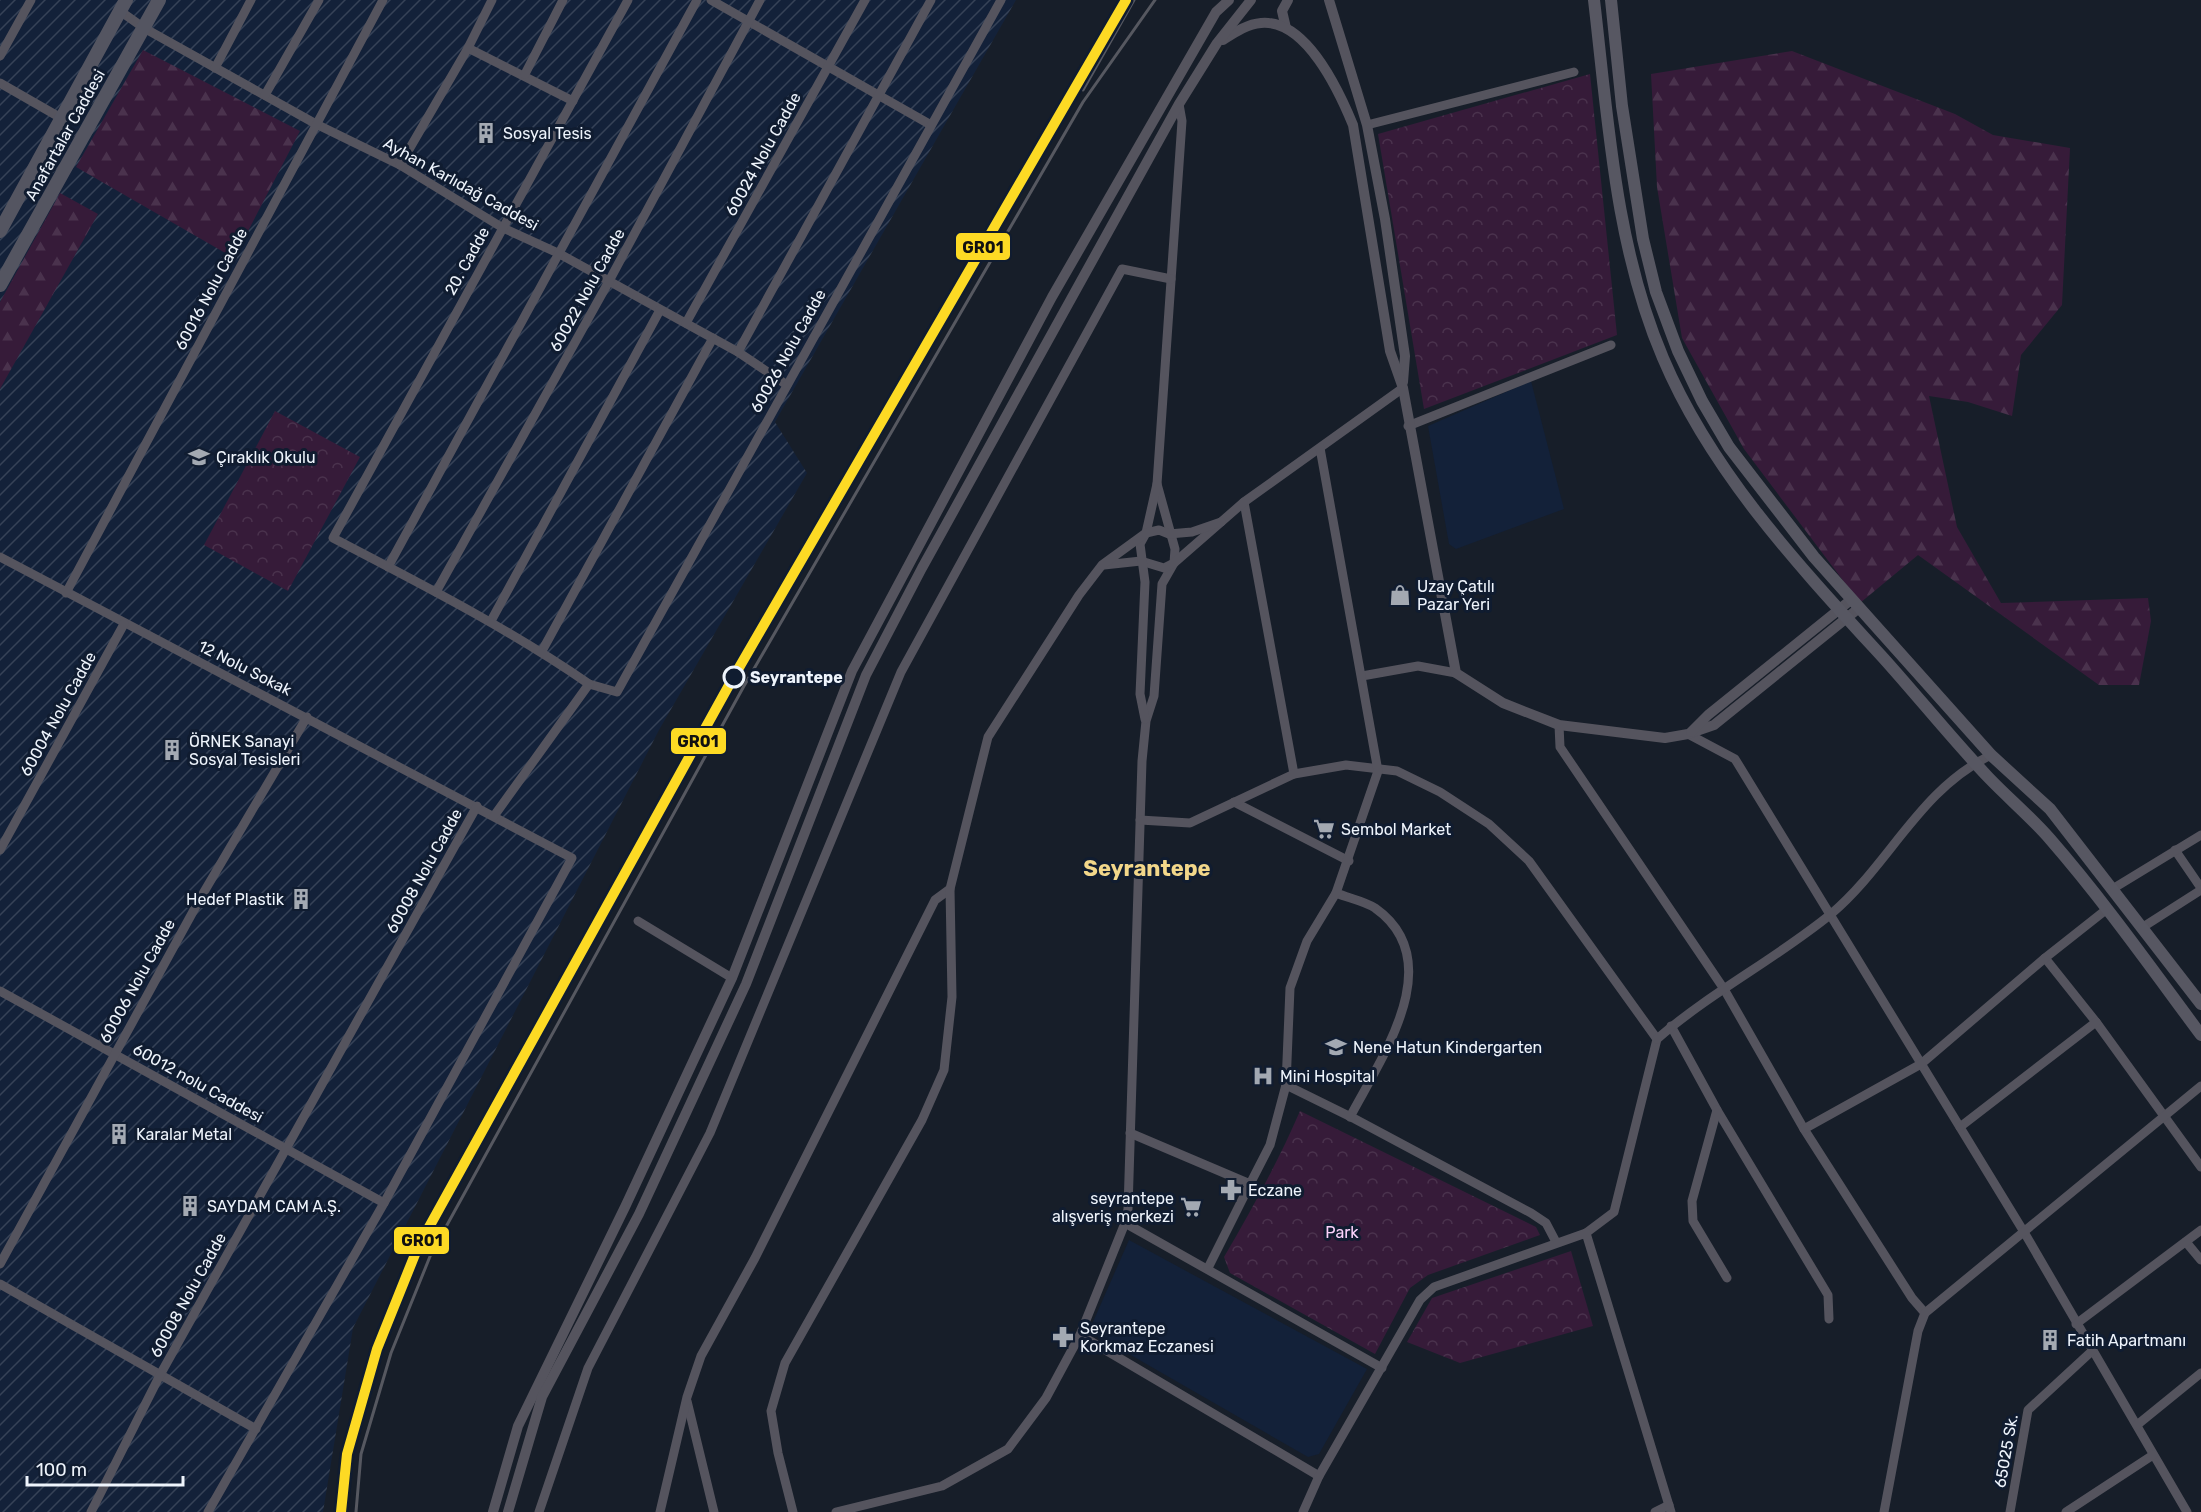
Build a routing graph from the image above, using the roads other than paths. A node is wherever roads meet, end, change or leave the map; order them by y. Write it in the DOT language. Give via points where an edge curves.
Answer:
graph roads {
  1 [pos="31,0"];
  2 [pos="159,0"];
  3 [pos="251,0"];
  4 [pos="319,0"];
  5 [pos="383,0"];
  6 [pos="492,0"];
  7 [pos="563,0"];
  8 [pos="628,0"];
  9 [pos="697,0"];
  10 [pos="711,0"];
  11 [pos="760,0"];
  12 [pos="865,0"];
  13 [pos="931,0"];
  14 [pos="1001,0"];
  15 [pos="1223,0"];
  16 [pos="1229,0"];
  17 [pos="1245,0"];
  18 [pos="1251,0"];
  19 [pos="1288,0"];
  20 [pos="1329,0"];
  21 [pos="1594,0"];
  22 [pos="1611,0"];
  23 [pos="123,5"];
  24 [pos="1216,12"];
  25 [pos="1234,19"];
  26 [pos="748,21"];
  27 [pos="144,28"];
  28 [pos="1286,28"];
  29 [pos="1217,43"];
  30 [pos="468,48"];
  31 [pos="0,56"];
  32 [pos="215,68"];
  33 [pos="828,68"];
  34 [pos="1574,72"];
  35 [pos="525,75"];
  36 [pos="0,83"];
  37 [pos="265,95"];
  38 [pos="879,96"];
  39 [pos="573,101"];
  40 [pos="1179,104"];
  41 [pos="61,118"];
  42 [pos="316,124"];
  43 [pos="1366,124"];
  44 [pos="932,125"];
  45 [pos="400,165"];
  46 [pos="503,228"];
  47 [pos="0,231"];
  48 [pos="558,253"];
  49 [pos="1171,279"];
  50 [pos="608,283"];
  51 [pos="0,285"];
  52 [pos="660,310"];
  53 [pos="686,323"];
  54 [pos="713,338"];
  55 [pos="1611,345"];
  56 [pos="738,351"];
  57 [pos="786,385"];
  58 [pos="1402,388"];
  59 [pos="1408,426"];
  60 [pos="1320,448"];
  61 [pos="1157,484"];
  62 [pos="1244,502"];
  63 [pos="1221,522"];
  64 [pos="1146,532"];
  65 [pos="1170,534"];
  66 [pos="0,557"];
  67 [pos="1141,561"];
  68 [pos="1173,563"];
  69 [pos="1102,565"];
  70 [pos="388,567"];
  71 [pos="66,592"];
  72 [pos="436,592"];
  73 [pos="1856,603"];
  74 [pos="1843,614"];
  75 [pos="491,621"];
  76 [pos="124,624"];
  77 [pos="542,651"];
  78 [pos="1456,673"];
  79 [pos="1362,676"];
  80 [pos="589,684"];
  81 [pos="307,717"];
  82 [pos="1146,721"];
  83 [pos="1559,725"];
  84 [pos="1688,734"];
  85 [pos="1991,754"];
  86 [pos="1974,763"];
  87 [pos="1378,771"];
  88 [pos="1294,774"];
  89 [pos="1234,802"];
  90 [pos="477,806"];
  91 [pos="494,816"];
  92 [pos="1140,820"];
  93 [pos="2201,835"];
  94 [pos="0,850"];
  95 [pos="2175,850"];
  96 [pos="1349,861"];
  97 [pos="2114,888"];
  98 [pos="950,889"];
  99 [pos="2201,889"];
  100 [pos="1336,893"];
  101 [pos="2107,909"];
  102 [pos="1830,914"];
  103 [pos="638,921"];
  104 [pos="2143,927"];
  105 [pos="2045,958"];
  106 [pos="732,978"];
  107 [pos="1724,989"];
  108 [pos="0,991"];
  109 [pos="2201,1004"];
  110 [pos="2096,1022"];
  111 [pos="1671,1026"];
  112 [pos="2201,1035"];
  113 [pos="1657,1039"];
  114 [pos="114,1053"];
  115 [pos="1921,1064"];
  116 [pos="1286,1085"];
  117 [pos="2201,1086"];
  118 [pos="1717,1110"];
  119 [pos="1350,1116"];
  120 [pos="2165,1116"];
  121 [pos="1960,1127"];
  122 [pos="1804,1129"];
  123 [pos="1130,1134"];
  124 [pos="286,1149"];
  125 [pos="2201,1167"];
  126 [pos="1250,1184"];
  127 [pos="384,1203"];
  128 [pos="1125,1223"];
  129 [pos="2201,1230"];
  130 [pos="2024,1232"];
  131 [pos="1586,1233"];
  132 [pos="1556,1242"];
  133 [pos="2186,1242"];
  134 [pos="2201,1260"];
  135 [pos="0,1264"];
  136 [pos="1208,1268"];
  137 [pos="1727,1278"];
  138 [pos="0,1284"];
  139 [pos="1925,1312"];
  140 [pos="1829,1319"];
  141 [pos="2076,1324"];
  142 [pos="1080,1335"];
  143 [pos="2091,1351"];
  144 [pos="1382,1368"];
  145 [pos="2201,1373"];
  146 [pos="160,1376"];
  147 [pos="687,1397"];
  148 [pos="2137,1425"];
  149 [pos="256,1429"];
  150 [pos="2153,1455"];
  151 [pos="1319,1476"];
  152 [pos="1670,1508"];
  153 [pos="91,1512"];
  154 [pos="208,1512"];
  155 [pos="493,1512"];
  156 [pos="508,1512"];
  157 [pos="539,1512"];
  158 [pos="660,1512"];
  159 [pos="714,1512"];
  160 [pos="793,1512"];
  161 [pos="837,1512"];
  162 [pos="1303,1512"];
  163 [pos="1656,1512"];
  164 [pos="1884,1512"];
  165 [pos="2010,1512"];
  166 [pos="2066,1512"];
  167 [pos="2187,1512"];
  1 -- 31 [label="street"];
  2 -- 27 [label="main road, Anafartalar Caddesi"];
  3 -- 32 [label="street"];
  4 -- 37 [label="street"];
  5 -- 42 [label="street, 60016 Nolu Cadde"];
  6 -- 30 [label="street"];
  7 -- 35 [label="street"];
  8 -- 39 [label="street, 20. Cadde"];
  9 -- 48 [label="street"];
  10 -- 26 [label="street"];
  11 -- 26 [label="street, 60022 Nolu Cadde"];
  12 -- 33 [label="street, 60024 Nolu Cadde"];
  13 -- 38 [label="street"];
  14 -- 44 [label="street, 60026 Nolu Cadde"];
  15 -- 24 [label="street"];
  16 -- 24 [label="street"];
  17 -- 25 [label="street"];
  18 -- 25 [label="street"];
  19 -- 28 [label="street" via="1282,11"];
  20 -- 43 [label="street"];
  21 -- 74 [label="main road" via="1627,242 1640,297 1663,357 1716,457 1801,568"];
  22 -- 73 [label="main road" via="1622,106 1643,239 1656,292 1678,351 1729,447 1814,557"];
  23 -- 27 [label="street, Ayhan Karlıdağ Caddesi"];
  23 -- 41 [label="main road, Anafartalar Caddesi"];
  24 -- 106 [label="street" via="1052,297 852,671"];
  25 -- 29 [label="street"];
  26 -- 33 [label="street"];
  26 -- 50 [label="street, 60022 Nolu Cadde"];
  27 -- 32 [label="street, Ayhan Karlıdağ Caddesi"];
  27 -- 51 [label="main road, Anafartalar Caddesi"];
  28 -- 29 [label="street" via="1262,23 1241,29"];
  28 -- 58 [label="street" via="1309,48 1339,90 1353,125 1390,351"];
  29 -- 40 [label="street"];
  30 -- 35 [label="street"];
  30 -- 45 [label="street"];
  32 -- 37 [label="street, Ayhan Karlıdağ Caddesi"];
  33 -- 38 [label="street"];
  33 -- 53 [label="street, 60024 Nolu Cadde"];
  34 -- 43 [label="street"];
  35 -- 39 [label="street"];
  36 -- 41 [label="street"];
  37 -- 42 [label="street, Ayhan Karlıdağ Caddesi"];
  38 -- 44 [label="street"];
  38 -- 56 [label="street"];
  39 -- 46 [label="street, 20. Cadde"];
  40 -- 49 [label="street" via="1182,121"];
  40 -- 156 [label="street" via="866,675 746,984 639,1214 542,1397"];
  41 -- 47 [label="main road, Anafartalar Caddesi"];
  42 -- 45 [label="street, Ayhan Karlıdağ Caddesi"];
  42 -- 71 [label="street, 60016 Nolu Cadde"];
  43 -- 58 [label="street" via="1405,356"];
  44 -- 57 [label="street, 60026 Nolu Cadde"];
  45 -- 46 [label="street, Ayhan Karlıdağ Caddesi"];
  46 -- 48 [label="street, Ayhan Karlıdağ Caddesi"];
  46 -- 70 [label="street, 20. Cadde" via="333,538"];
  48 -- 50 [label="street, Ayhan Karlıdağ Caddesi"];
  48 -- 70 [label="street"];
  49 -- 61 [label="street"];
  49 -- 157 [label="street" via="1122,269 902,672 710,1133 588,1368"];
  50 -- 52 [label="street, Ayhan Karlıdağ Caddesi"];
  50 -- 72 [label="street, 60022 Nolu Cadde"];
  52 -- 53 [label="street, Ayhan Karlıdağ Caddesi"];
  52 -- 75 [label="street"];
  53 -- 54 [label="street, Ayhan Karlıdağ Caddesi"];
  54 -- 56 [label="street, Ayhan Karlıdağ Caddesi"];
  54 -- 77 [label="street"];
  55 -- 59 [label="street"];
  56 -- 57 [label="street, Ayhan Karlıdağ Caddesi"];
  57 -- 80 [label="street, 60026 Nolu Cadde" via="617,692"];
  58 -- 59 [label="street"];
  58 -- 60 [label="street"];
  59 -- 78 [label="street"];
  60 -- 62 [label="street"];
  60 -- 79 [label="street"];
  61 -- 64 [label="street"];
  61 -- 65 [label="street"];
  62 -- 63 [label="street"];
  62 -- 88 [label="street"];
  63 -- 65 [label="street" via="1192,532"];
  63 -- 68 [label="street"];
  64 -- 65 [label="street" via="1159,530"];
  64 -- 67 [label="street" via="1140,544"];
  64 -- 69 [label="street"];
  65 -- 68 [label="street" via="1175,549"];
  66 -- 71 [label="street, 12 Nolu Sokak"];
  67 -- 68 [label="street" via="1164,568"];
  67 -- 69 [label="street"];
  67 -- 82 [label="street" via="1145,582 1140,694"];
  68 -- 82 [label="street" via="1162,584 1154,696"];
  69 -- 98 [label="street" via="988,737"];
  70 -- 72 [label="street"];
  71 -- 76 [label="street, 12 Nolu Sokak"];
  72 -- 75 [label="street"];
  73 -- 74 [label="street"];
  73 -- 85 [label="main road"];
  74 -- 84 [label="street"];
  74 -- 86 [label="main road"];
  75 -- 77 [label="street"];
  76 -- 81 [label="street, 12 Nolu Sokak"];
  76 -- 94 [label="street, 60004 Nolu Cadde"];
  77 -- 80 [label="street"];
  78 -- 79 [label="street" via="1418,666"];
  78 -- 83 [label="street" via="1503,702"];
  79 -- 87 [label="street"];
  80 -- 91 [label="street"];
  81 -- 90 [label="street, 12 Nolu Sokak"];
  81 -- 114 [label="street, 60006 Nolu Cadde"];
  82 -- 92 [label="street"];
  83 -- 84 [label="street" via="1665,738"];
  83 -- 107 [label="street" via="1560,747"];
  84 -- 102 [label="street" via="1735,759"];
  85 -- 86 [label="street"];
  85 -- 97 [label="main road" via="2050,809"];
  86 -- 101 [label="main road" via="2048,837"];
  86 -- 102 [label="street" via="1936,792 1857,889"];
  87 -- 88 [label="street" via="1346,765"];
  87 -- 96 [label="street"];
  87 -- 113 [label="street" via="1397,771 1440,792 1489,824 1529,861"];
  88 -- 89 [label="street"];
  89 -- 92 [label="street" via="1190,823"];
  89 -- 96 [label="street"];
  90 -- 91 [label="street, 60008 Nolu Cadde"];
  90 -- 124 [label="street, 60008 Nolu Cadde"];
  91 -- 127 [label="street, 60008 Nolu Cadde" via="572,858"];
  92 -- 123 [label="street"];
  93 -- 95 [label="street"];
  95 -- 97 [label="street"];
  95 -- 99 [label="street"];
  96 -- 100 [label="street"];
  97 -- 104 [label="main road"];
  98 -- 147 [label="street" via="936,900 755,1258 701,1356"];
  98 -- 160 [label="street" via="952,997 944,1070 922,1120 785,1363 771,1411"];
  99 -- 104 [label="street"];
  100 -- 116 [label="street" via="1307,941 1290,988"];
  100 -- 119 [label="street" via="1373,906 1391,922 1402,936 1409,960 1408,988 1399,1020"];
  101 -- 105 [label="street"];
  101 -- 112 [label="main road"];
  102 -- 107 [label="street"];
  102 -- 115 [label="street"];
  103 -- 106 [label="street"];
  104 -- 109 [label="main road"];
  105 -- 110 [label="street"];
  105 -- 115 [label="street"];
  106 -- 155 [label="street" via="518,1426"];
  107 -- 111 [label="street"];
  107 -- 122 [label="street"];
  108 -- 114 [label="street, 60012 nolu Caddesi"];
  110 -- 120 [label="street"];
  110 -- 121 [label="street"];
  111 -- 113 [label="street"];
  111 -- 118 [label="street"];
  113 -- 131 [label="street" via="1614,1212"];
  114 -- 124 [label="street, 60012 nolu Caddesi"];
  114 -- 135 [label="street, 60006 Nolu Cadde"];
  115 -- 121 [label="street"];
  115 -- 122 [label="street"];
  116 -- 119 [label="street"];
  116 -- 126 [label="street" via="1270,1145"];
  117 -- 120 [label="street"];
  118 -- 137 [label="street" via="1691,1214"];
  118 -- 140 [label="street" via="1828,1295"];
  119 -- 132 [label="street" via="1531,1213 1546,1223"];
  120 -- 125 [label="street"];
  120 -- 130 [label="street"];
  121 -- 130 [label="street"];
  122 -- 139 [label="street" via="1912,1298"];
  123 -- 126 [label="street"];
  123 -- 128 [label="street"];
  124 -- 127 [label="street, 60012 nolu Caddesi"];
  124 -- 146 [label="street, 60008 Nolu Cadde"];
  126 -- 136 [label="street"];
  127 -- 149 [label="street, 60008 Nolu Cadde"];
  128 -- 136 [label="street"];
  128 -- 142 [label="street"];
  129 -- 133 [label="street"];
  130 -- 139 [label="street"];
  130 -- 141 [label="street"];
  131 -- 132 [label="street"];
  131 -- 152 [label="street"];
  132 -- 144 [label="street" via="1434,1287 1420,1300"];
  133 -- 134 [label="street"];
  133 -- 141 [label="street"];
  136 -- 144 [label="street"];
  138 -- 146 [label="street"];
  139 -- 164 [label="street" via="1918,1331"];
  141 -- 143 [label="street"];
  142 -- 151 [label="street"];
  142 -- 161 [label="street" via="1046,1398 1008,1449 942,1486"];
  143 -- 148 [label="street"];
  143 -- 165 [label="street, 65025 Sk." via="2028,1410"];
  144 -- 151 [label="street"];
  145 -- 148 [label="street"];
  146 -- 149 [label="street"];
  146 -- 153 [label="street, 60008 Nolu Cadde"];
  147 -- 158 [label="street"];
  147 -- 159 [label="street"];
  148 -- 150 [label="street"];
  149 -- 154 [label="street, 60008 Nolu Cadde"];
  150 -- 166 [label="street"];
  150 -- 167 [label="street"];
  151 -- 162 [label="street"];
  152 -- 163 [label="street"];
}
